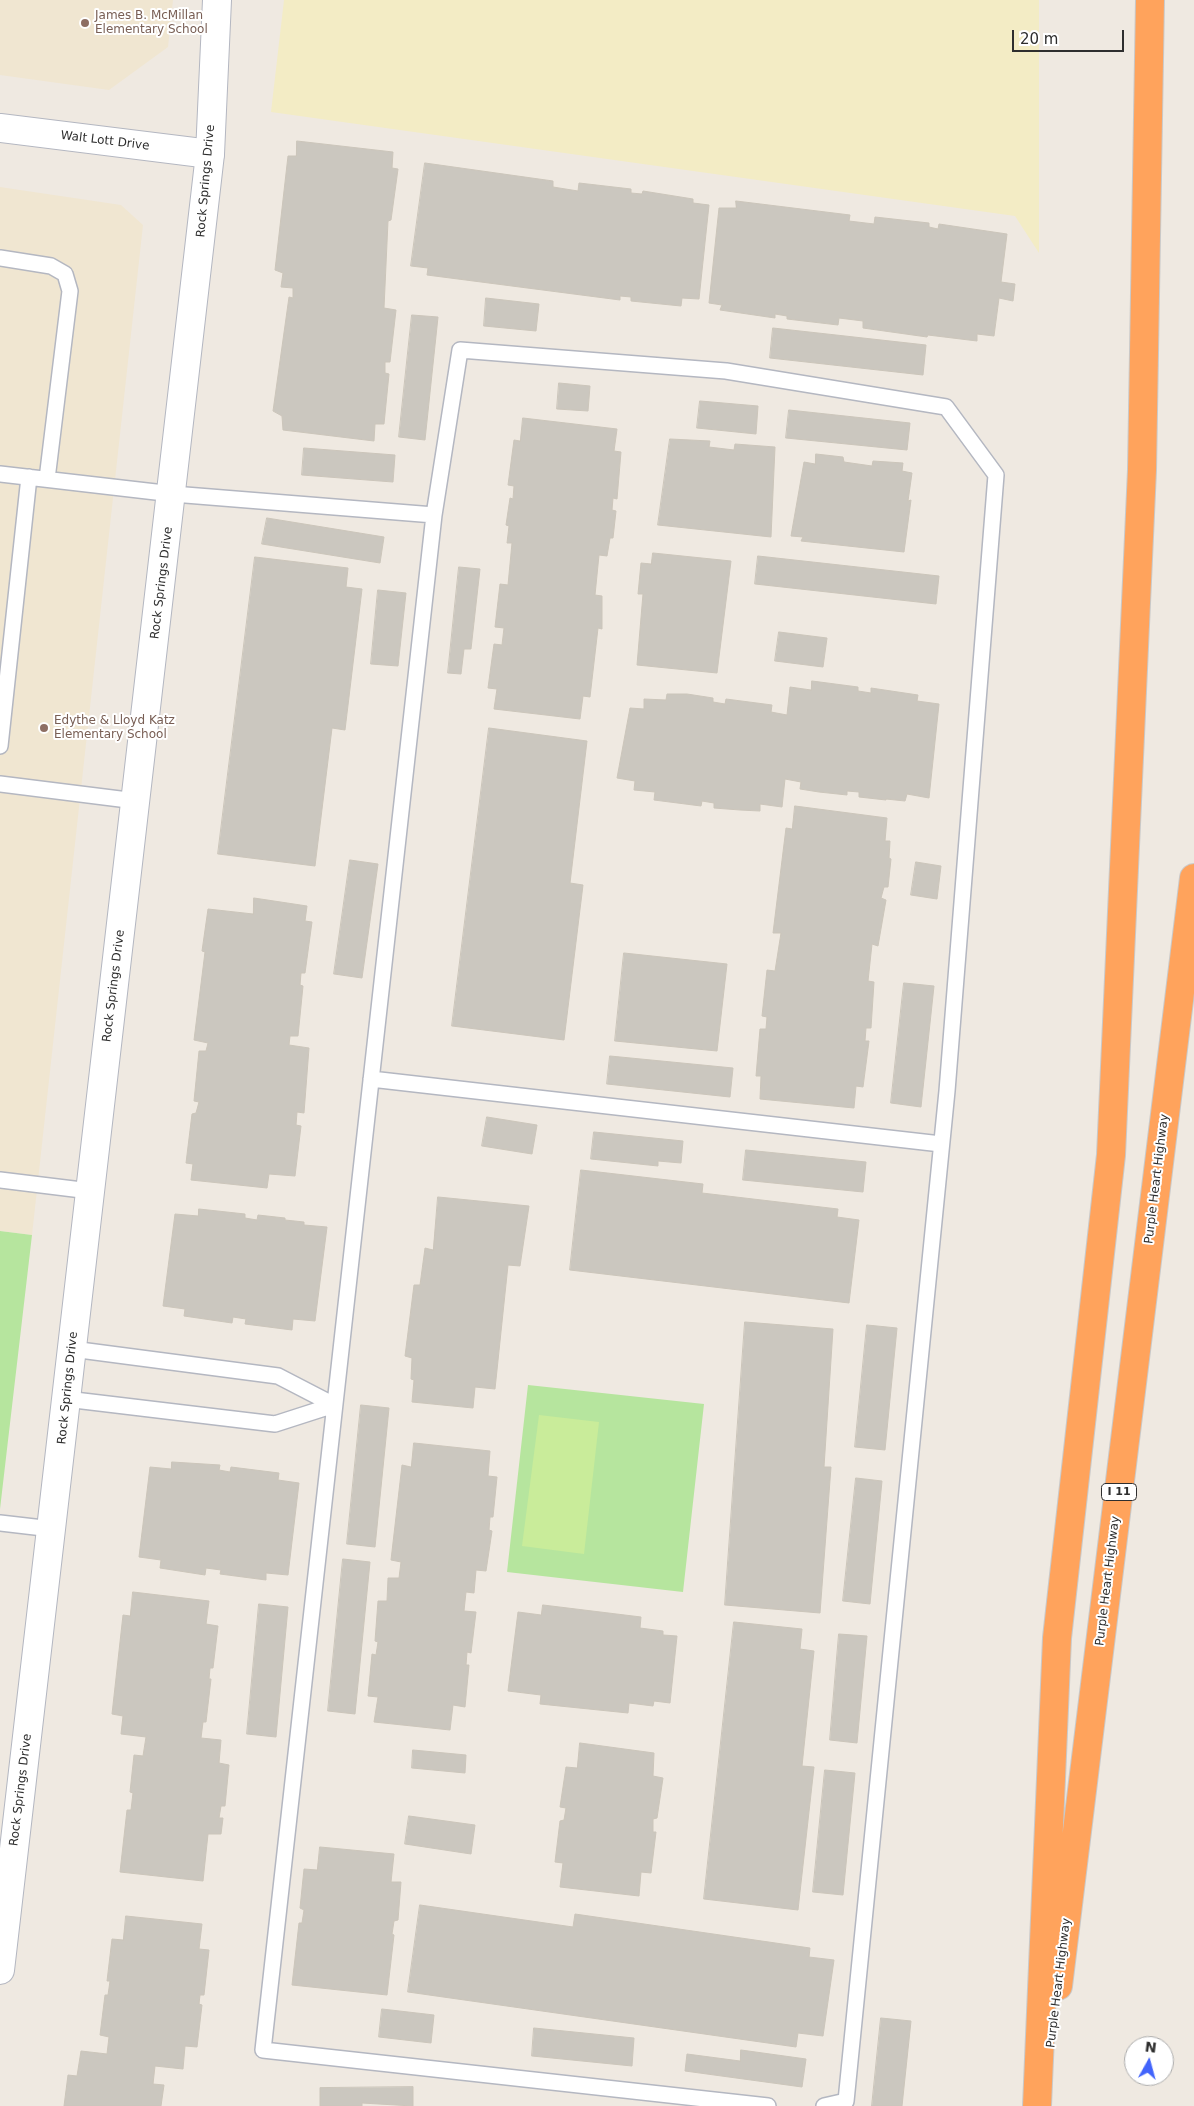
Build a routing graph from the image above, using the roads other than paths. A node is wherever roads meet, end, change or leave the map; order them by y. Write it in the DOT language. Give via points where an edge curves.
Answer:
graph roads {
  1 [pos="217,0"];
  2 [pos="1150,0"];
  3 [pos="0,128"];
  4 [pos="210,154"];
  5 [pos="0,258"];
  6 [pos="0,474"];
  7 [pos="29,477"];
  8 [pos="47,479"];
  9 [pos="172,494"];
  10 [pos="434,515"];
  11 [pos="0,746"];
  12 [pos="0,784"];
  13 [pos="136,801"];
  14 [pos="1194,878"];
  15 [pos="371,1079"];
  16 [pos="941,1144"];
  17 [pos="0,1180"];
  18 [pos="90,1191"];
  19 [pos="72,1349"];
  20 [pos="66,1400"];
  21 [pos="334,1405"];
  22 [pos="0,1523"];
  23 [pos="52,1530"];
  24 [pos="0,1970"];
  25 [pos="768,2106"];
  26 [pos="824,2106"];
  27 [pos="1037,2106"];
  28 [pos="1044,2106"];
  1 -- 4 [label="street, Rock Springs Drive"];
  2 -- 27 [label="highway" via="1142,470 1111,1155 1057,1638"];
  3 -- 4 [label="street, Walt Lott Drive"];
  4 -- 9 [label="street, Rock Springs Drive"];
  5 -- 8 [label="lane" via="50,266 65,274 70,290"];
  6 -- 7 [label="lane"];
  7 -- 8 [label="lane"];
  7 -- 11 [label="lane"];
  8 -- 9 [label="lane"];
  9 -- 10 [label="lane"];
  9 -- 13 [label="street, Rock Springs Drive"];
  10 -- 15 [label="lane"];
  10 -- 16 [label="lane" via="460,350 726,371 946,407 996,474"];
  12 -- 13 [label="lane"];
  13 -- 18 [label="street, Rock Springs Drive"];
  14 -- 28 [label="highway, Purple Heart Highway / I 11"];
  15 -- 16 [label="lane"];
  15 -- 21 [label="lane"];
  16 -- 26 [label="lane" via="846,2101"];
  17 -- 18 [label="lane"];
  18 -- 19 [label="street, Rock Springs Drive"];
  19 -- 20 [label="street, Rock Springs Drive"];
  19 -- 21 [label="lane" via="278,1376"];
  20 -- 21 [label="lane" via="275,1424"];
  20 -- 23 [label="street, Rock Springs Drive"];
  21 -- 25 [label="lane" via="263,2050"];
  22 -- 23 [label="lane"];
  23 -- 24 [label="street, Rock Springs Drive"];
}
